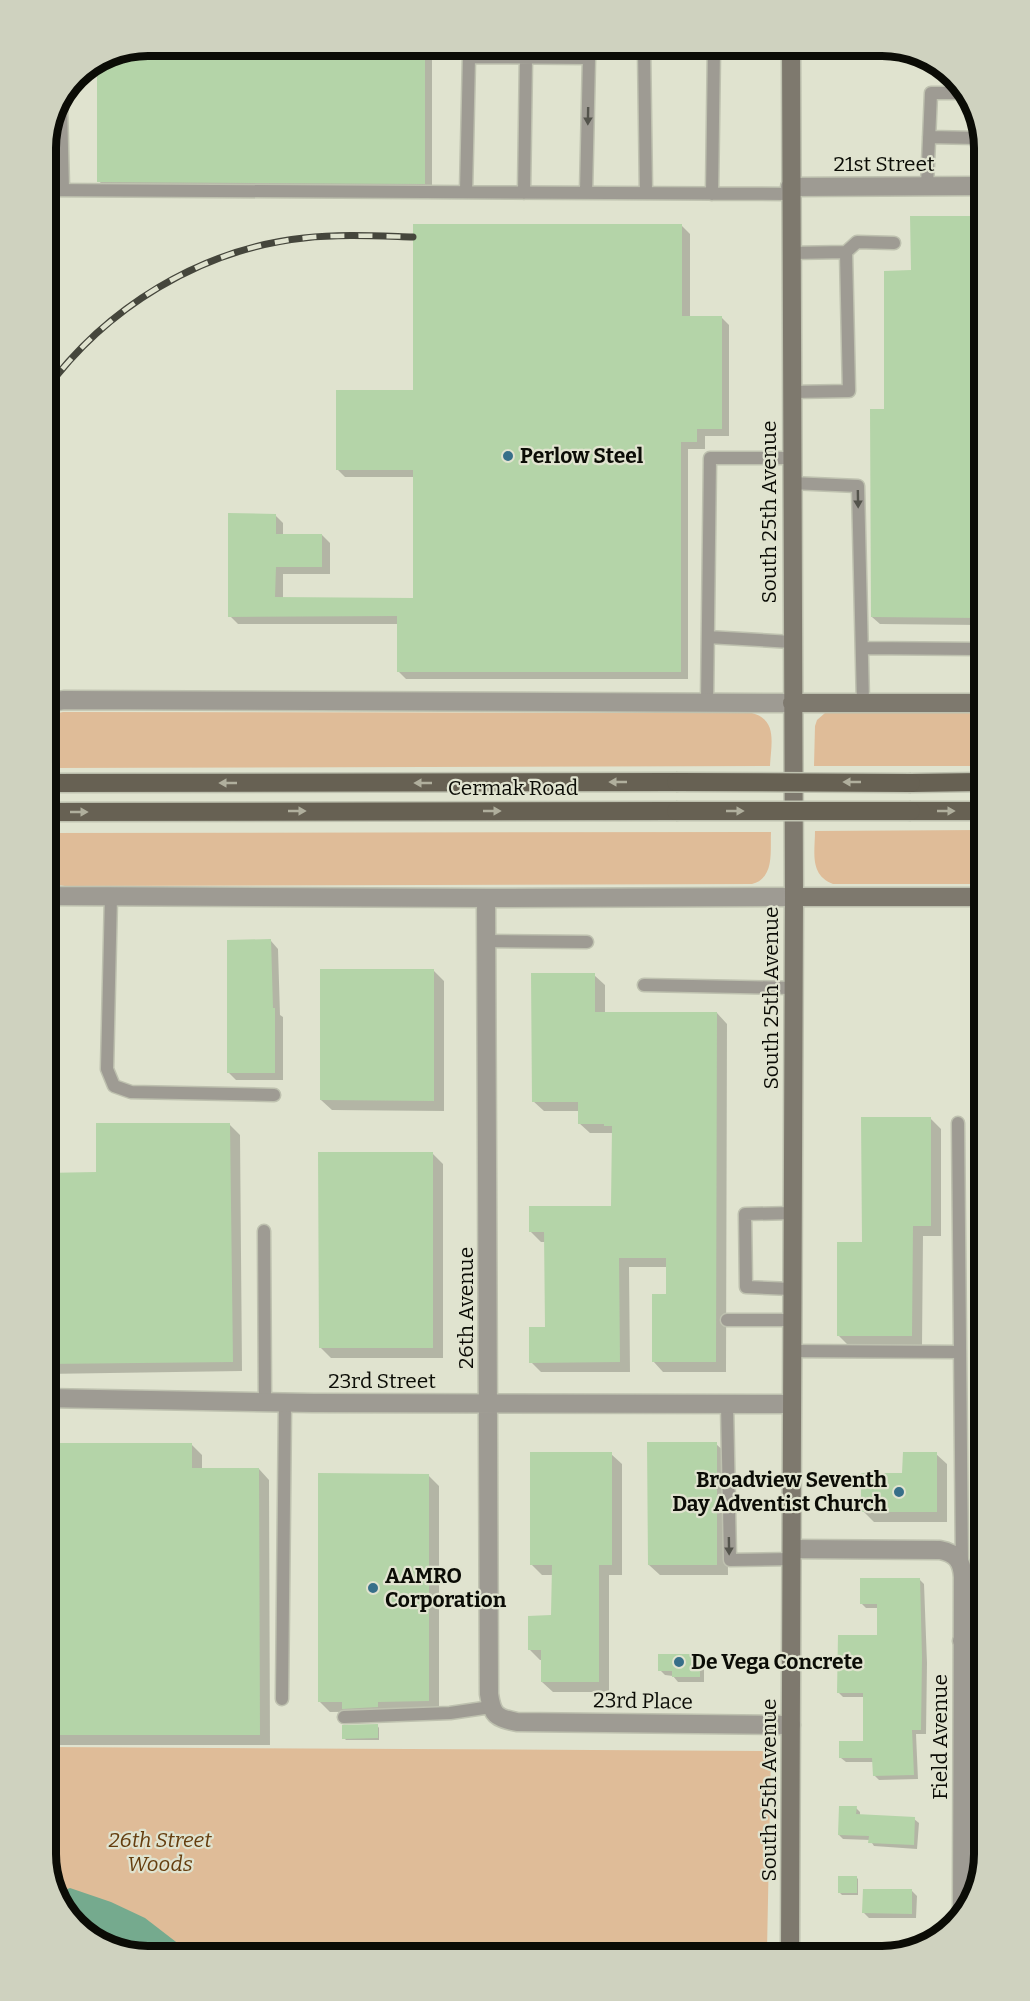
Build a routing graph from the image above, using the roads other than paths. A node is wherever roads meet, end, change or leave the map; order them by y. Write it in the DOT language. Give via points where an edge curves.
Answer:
graph roads {
  1 [pos="532,56"];
  2 [pos="589,56"];
  3 [pos="645,56"];
  4 [pos="714,56"];
  5 [pos="791,56"];
  6 [pos="526,57"];
  7 [pos="956,93"];
  8 [pos="61,118"];
  9 [pos="929,137"];
  10 [pos="973,138"];
  11 [pos="927,186"];
  12 [pos="974,186"];
  13 [pos="56,190"];
  14 [pos="63,190"];
  15 [pos="790,191"];
  16 [pos="466,192"];
  17 [pos="524,193"];
  18 [pos="586,193"];
  19 [pos="646,193"];
  20 [pos="712,194"];
  21 [pos="894,243"];
  22 [pos="846,252"];
  23 [pos="790,253"];
  24 [pos="791,392"];
  25 [pos="791,458"];
  26 [pos="791,483"];
  27 [pos="708,637"];
  28 [pos="792,642"];
  29 [pos="862,648"];
  30 [pos="974,649"];
  31 [pos="56,701"];
  32 [pos="707,703"];
  33 [pos="863,703"];
  34 [pos="974,703"];
  35 [pos="792,704"];
  36 [pos="974,782"];
  37 [pos="56,783"];
  38 [pos="974,811"];
  39 [pos="56,812"];
  40 [pos="56,895"];
  41 [pos="111,896"];
  42 [pos="794,897"];
  43 [pos="974,897"];
  44 [pos="486,898"];
  45 [pos="486,941"];
  46 [pos="587,942"];
  47 [pos="644,985"];
  48 [pos="793,988"];
  49 [pos="274,1095"];
  50 [pos="958,1123"];
  51 [pos="792,1213"];
  52 [pos="264,1231"];
  53 [pos="791,1289"];
  54 [pos="727,1320"];
  55 [pos="791,1320"];
  56 [pos="791,1351"];
  57 [pos="960,1352"];
  58 [pos="55,1398"];
  59 [pos="265,1402"];
  60 [pos="285,1403"];
  61 [pos="489,1404"];
  62 [pos="727,1404"];
  63 [pos="791,1404"];
  64 [pos="792,1554"];
  65 [pos="961,1563"];
  66 [pos="962,1641"];
  67 [pos="974,1641"];
  68 [pos="282,1699"];
  69 [pos="493,1712"];
  70 [pos="344,1717"];
  71 [pos="791,1725"];
  72 [pos="962,1900"];
  73 [pos="790,1946"];
  1 -- 6 [label="lane"];
  2 -- 18 [label="lane, one-way"];
  3 -- 19 [label="lane"];
  4 -- 20 [label="lane"];
  5 -- 15 [label="main road, South 25th Avenue"];
  6 -- 16 [label="lane" via="469,57"];
  6 -- 17 [label="lane"];
  7 -- 9 [label="lane" via="931,93"];
  8 -- 14 [label="lane"];
  9 -- 10 [label="lane"];
  9 -- 11 [label="lane"];
  11 -- 12 [label="street, 21st Street"];
  11 -- 15 [label="street, 21st Street"];
  13 -- 14 [label="lane"];
  14 -- 16 [label="lane"];
  15 -- 20 [label="lane"];
  15 -- 23 [label="main road, South 25th Avenue"];
  16 -- 17 [label="lane"];
  17 -- 18 [label="lane"];
  18 -- 19 [label="lane"];
  19 -- 20 [label="lane"];
  21 -- 22 [label="lane" via="857,242"];
  22 -- 23 [label="lane"];
  22 -- 24 [label="lane" via="849,391"];
  23 -- 24 [label="main road, South 25th Avenue"];
  24 -- 25 [label="main road, South 25th Avenue"];
  25 -- 26 [label="main road, South 25th Avenue"];
  25 -- 27 [label="lane" via="710,458"];
  26 -- 28 [label="main road, South 25th Avenue"];
  26 -- 29 [label="lane, one-way" via="858,486"];
  27 -- 28 [label="lane"];
  27 -- 32 [label="lane"];
  28 -- 35 [label="main road, South 25th Avenue"];
  29 -- 30 [label="lane"];
  29 -- 33 [label="lane"];
  31 -- 32 [label="street"];
  32 -- 35 [label="street"];
  33 -- 34 [label="main road"];
  33 -- 35 [label="main road"];
  35 -- 42 [label="main road, South 25th Avenue"];
  36 -- 37 [label="main road, Cermak Road, one-way, bridge"];
  39 -- 38 [label="main road, Cermak Road, one-way, bridge"];
  40 -- 41 [label="street"];
  41 -- 44 [label="street"];
  41 -- 49 [label="lane" via="107,1069 114,1086 131,1092"];
  42 -- 43 [label="main road"];
  42 -- 44 [label="street"];
  42 -- 48 [label="main road, South 25th Avenue"];
  44 -- 45 [label="street, 26th Avenue"];
  45 -- 46 [label="lane"];
  45 -- 61 [label="street, 26th Avenue"];
  47 -- 48 [label="lane"];
  48 -- 51 [label="main road, South 25th Avenue"];
  50 -- 57 [label="lane"];
  51 -- 53 [label="main road, South 25th Avenue"];
  51 -- 53 [label="lane" via="745,1214 746,1287"];
  52 -- 59 [label="lane"];
  53 -- 55 [label="main road, South 25th Avenue"];
  54 -- 55 [label="lane"];
  55 -- 56 [label="main road, South 25th Avenue"];
  56 -- 57 [label="lane"];
  56 -- 63 [label="main road, South 25th Avenue"];
  57 -- 65 [label="lane"];
  58 -- 59 [label="street, 23rd Street"];
  59 -- 60 [label="street, 23rd Street"];
  60 -- 61 [label="street, 23rd Street"];
  60 -- 68 [label="lane"];
  61 -- 62 [label="street, 23rd Street"];
  61 -- 69 [label="street, 26th Avenue" via="489,1694"];
  62 -- 63 [label="street, 23rd Street"];
  62 -- 64 [label="lane, one-way" via="730,1560"];
  63 -- 64 [label="main road, South 25th Avenue"];
  64 -- 65 [label="street" via="940,1550 950,1552"];
  64 -- 71 [label="main road, South 25th Avenue"];
  65 -- 66 [label="street, Field Avenue"];
  66 -- 67 [label="street"];
  66 -- 72 [label="street, Field Avenue"];
  69 -- 70 [label="lane"];
  69 -- 71 [label="street, 23rd Place" via="504,1720 517,1722"];
  71 -- 73 [label="main road, South 25th Avenue"];
}
